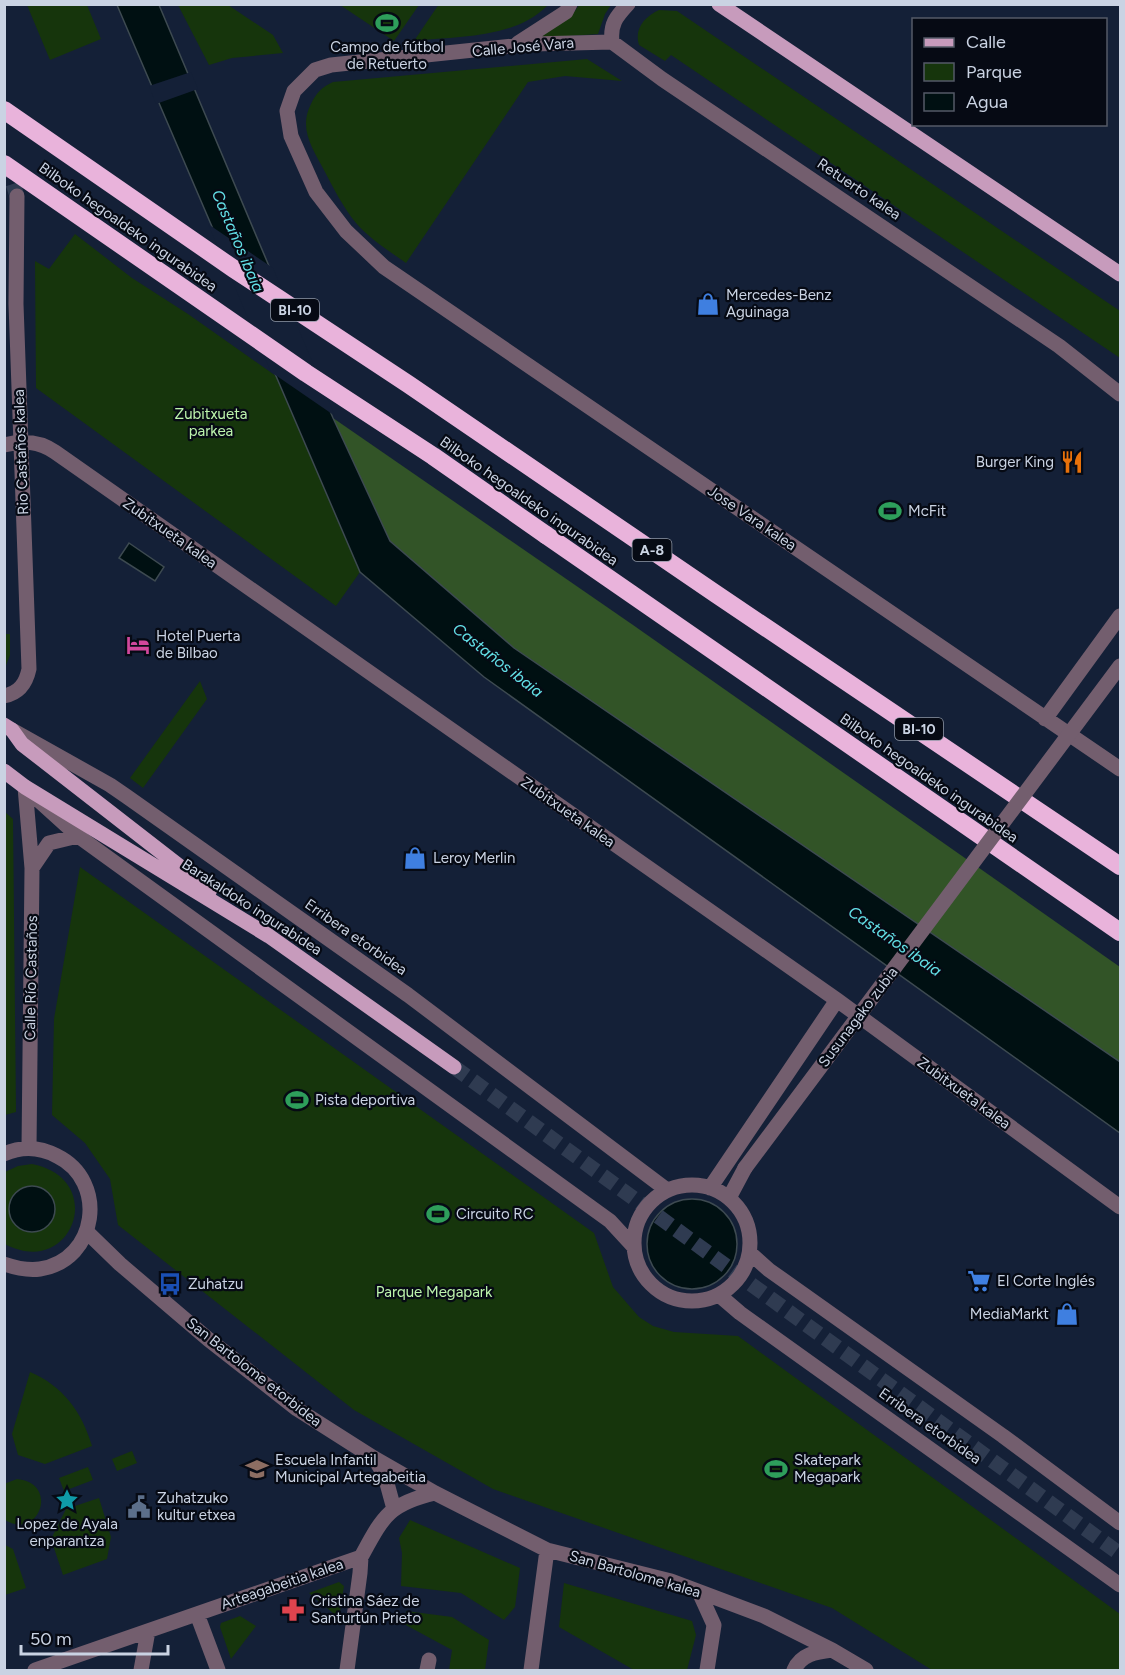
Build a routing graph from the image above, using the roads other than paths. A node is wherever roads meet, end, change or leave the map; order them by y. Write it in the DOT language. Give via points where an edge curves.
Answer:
graph roads {
  1 [pos="570,4"];
  2 [pos="628,4"];
  3 [pos="719,4"];
  4 [pos="612,42"];
  5 [pos="512,46"];
  6 [pos="4,110"];
  7 [pos="4,164"];
  8 [pos="4,211"];
  9 [pos="4,229"];
  10 [pos="16,251"];
  11 [pos="384,267"];
  12 [pos="1120,274"];
  13 [pos="10,326"];
  14 [pos="1120,394"];
  15 [pos="20,441"];
  16 [pos="4,445"];
  17 [pos="588,507"];
  18 [pos="716,594"];
  19 [pos="1120,616"];
  20 [pos="1120,666"];
  21 [pos="4,696"];
  22 [pos="1045,719"];
  23 [pos="8,728"];
  24 [pos="1120,769"];
  25 [pos="4,771"];
  26 [pos="25,787"];
  27 [pos="78,836"];
  28 [pos="1120,866"];
  29 [pos="32,868"];
  30 [pos="1120,932"];
  31 [pos="269,936"];
  32 [pos="837,1000"];
  33 [pos="454,1067"];
  34 [pos="29,1148"];
  35 [pos="4,1154"];
  36 [pos="710,1188"];
  37 [pos="667,1190"];
  38 [pos="729,1198"];
  39 [pos="1120,1207"];
  40 [pos="87,1232"];
  41 [pos="633,1246"];
  42 [pos="750,1253"];
  43 [pos="4,1264"];
  44 [pos="719,1295"];
  45 [pos="374,1458"];
  46 [pos="435,1493"];
  47 [pos="394,1509"];
  48 [pos="1120,1523"];
  49 [pos="548,1550"];
  50 [pos="360,1557"];
  51 [pos="1120,1585"];
  52 [pos="699,1592"];
  53 [pos="197,1614"];
  54 [pos="148,1631"];
  55 [pos="832,1650"];
  56 [pos="83,1655"];
  57 [pos="35,1671"];
  58 [pos="79,1671"];
  59 [pos="141,1671"];
  60 [pos="218,1671"];
  61 [pos="347,1671"];
  62 [pos="531,1671"];
  63 [pos="707,1671"];
  64 [pos="794,1671"];
  65 [pos="866,1671"];
  1 -- 5 [label="street" via="566,12"];
  2 -- 4 [label="street" via="615,18 610,30"];
  3 -- 12 [label="main road"];
  4 -- 5 [label="street, Calle José Vara"];
  4 -- 14 [label="street, Retuerto kalea" via="1059,346"];
  5 -- 11 [label="street, Calle José Vara" via="331,65 315,70 294,91 287,111 291,136 316,192 346,231"];
  6 -- 17 [label="highway, Bilboko hegoaldeko ingurabidea / BI-10"];
  7 -- 30 [label="highway, Bilboko hegoaldeko ingurabidea / BI-10, bridge"];
  8 -- 10 [label="street, Rio Castaños kalea" via="17,196"];
  9 -- 10 [label="street"];
  10 -- 13 [label="street, Rio Castaños kalea"];
  11 -- 22 [label="street, Jose Vara kalea"];
  13 -- 15 [label="street, Rio Castaños kalea"];
  15 -- 16 [label="street, Zubitxueta kalea"];
  15 -- 21 [label="street, Rio Castaños kalea" via="29,669 20,689"];
  15 -- 32 [label="street, Zubitxueta kalea" via="46,446 55,452"];
  17 -- 18 [label="highway, Bilboko hegoaldeko ingurabidea / A-8"];
  18 -- 28 [label="highway, Bilboko hegoaldeko ingurabidea / BI-10"];
  19 -- 22 [label="street"];
  20 -- 38 [label="street, Susunagako zubia, bridge" via="745,1168"];
  22 -- 24 [label="street, Jose Vara kalea"];
  23 -- 31 [label="main road, Erribera etorbidea" via="22,744"];
  23 -- 37 [label="street, Erribera etorbidea" via="110,785 408,995"];
  25 -- 26 [label="main road"];
  26 -- 27 [label="street"];
  26 -- 29 [label="street"];
  26 -- 31 [label="main road, Barakaldoko ingurabidea"];
  27 -- 29 [label="street" via="49,843"];
  27 -- 41 [label="street" via="610,1221"];
  29 -- 34 [label="street, Calle Río Castaños"];
  31 -- 33 [label="main road, Barakaldoko ingurabidea"];
  32 -- 36 [label="street"];
  32 -- 39 [label="street, Zubitxueta kalea"];
  34 -- 35 [label="street"];
  34 -- 40 [label="street" via="49,1151 67,1160 80,1174 89,1192"];
  36 -- 37 [label="street" via="696,1185"];
  36 -- 38 [label="street"];
  37 -- 41 [label="street" via="641,1213 634,1229"];
  38 -- 42 [label="street" via="747,1225"];
  40 -- 43 [label="street" via="76,1249 60,1262 42,1269"];
  40 -- 45 [label="street, San Bartolome etorbidea" via="208,1339 297,1409"];
  41 -- 44 [label="street" via="637,1265 647,1282 662,1294 700,1302"];
  42 -- 44 [label="street" via="734,1285"];
  42 -- 48 [label="street"];
  44 -- 51 [label="street, Erribera etorbidea"];
  45 -- 46 [label="street, San Bartolome etorbidea"];
  45 -- 47 [label="street" via="385,1476"];
  46 -- 47 [label="street, Arteagabeitia kalea" via="410,1499"];
  46 -- 49 [label="street, San Bartolome kalea"];
  47 -- 50 [label="street, Arteagabeitia kalea" via="378,1525"];
  49 -- 52 [label="street, San Bartolome kalea" via="671,1581"];
  49 -- 62 [label="street"];
  50 -- 53 [label="street, Arteagabeitia kalea"];
  50 -- 61 [label="street"];
  52 -- 55 [label="street, San Bartolome kalea" via="764,1616"];
  52 -- 63 [label="street" via="714,1625"];
  53 -- 54 [label="street, Arteagabeitia kalea"];
  53 -- 60 [label="street"];
  54 -- 56 [label="street, Arteagabeitia kalea"];
  54 -- 59 [label="street"];
  55 -- 64 [label="street" via="812,1652 798,1662"];
  55 -- 65 [label="street, San Bartolome kalea"];
  56 -- 57 [label="street, Arteagabeitia kalea"];
  56 -- 58 [label="street"];
}
